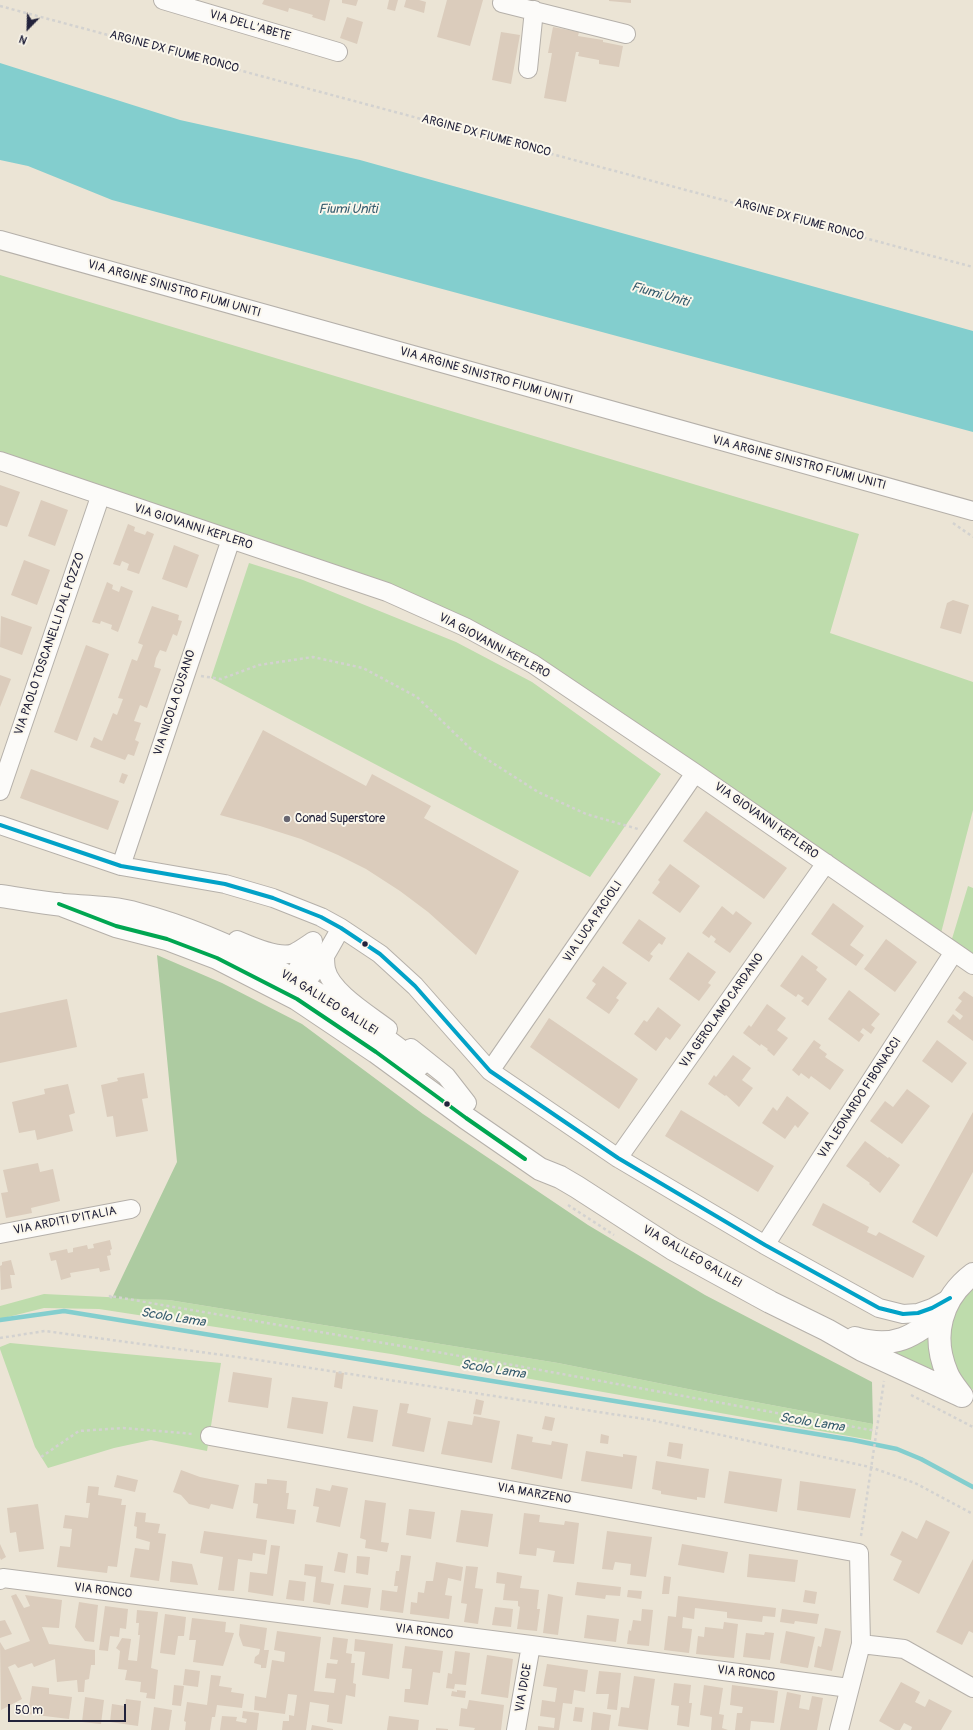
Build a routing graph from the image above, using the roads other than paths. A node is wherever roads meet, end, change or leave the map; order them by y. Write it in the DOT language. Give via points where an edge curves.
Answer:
graph roads {
  1 [pos="163,0"];
  2 [pos="503,0"];
  3 [pos="534,10"];
  4 [pos="626,34"];
  5 [pos="338,52"];
  6 [pos="528,69"];
  7 [pos="0,240"];
  8 [pos="0,462"];
  9 [pos="100,496"];
  10 [pos="973,511"];
  11 [pos="231,539"];
  12 [pos="695,773"];
  13 [pos="0,791"];
  14 [pos="0,825"];
  15 [pos="826,863"];
  16 [pos="121,866"];
  17 [pos="0,896"];
  18 [pos="59,904"];
  19 [pos="138,914"];
  20 [pos="321,917"];
  21 [pos="341,928"];
  22 [pos="319,947"];
  23 [pos="954,952"];
  24 [pos="217,958"];
  25 [pos="973,965"];
  26 [pos="300,982"];
  27 [pos="365,1045"];
  28 [pos="490,1072"];
  29 [pos="467,1103"];
  30 [pos="618,1158"];
  31 [pos="560,1177"];
  32 [pos="131,1209"];
  33 [pos="0,1234"];
  34 [pos="765,1245"];
  35 [pos="973,1262"];
  36 [pos="957,1292"];
  37 [pos="827,1330"];
  38 [pos="967,1400"];
  39 [pos="210,1436"];
  40 [pos="0,1580"];
  41 [pos="861,1644"];
  42 [pos="531,1645"];
  43 [pos="849,1688"];
  44 [pos="973,1688"];
  45 [pos="516,1730"];
  46 [pos="839,1730"];
  1 -- 5 [label="street, VIA DELL'ABETE"];
  2 -- 3 [label="street" via="502,2"];
  3 -- 4 [label="street"];
  3 -- 6 [label="street"];
  7 -- 10 [label="street, VIA ARGINE SINISTRO FIUMI UNITI"];
  8 -- 9 [label="street, VIA GIOVANNI KEPLERO"];
  9 -- 11 [label="street, VIA GIOVANNI KEPLERO"];
  9 -- 13 [label="street, VIA PAOLO TOSCANELLI DAL POZZO"];
  11 -- 12 [label="street, VIA GIOVANNI KEPLERO" via="387,592 465,627 532,664"];
  11 -- 16 [label="street, VIA NICOLA CUSANO"];
  12 -- 15 [label="street, VIA GIOVANNI KEPLERO"];
  12 -- 28 [label="street, VIA LUCA PACIOLI"];
  14 -- 16 [label="street"];
  15 -- 23 [label="street, VIA GIOVANNI KEPLERO"];
  15 -- 30 [label="street, VIA GEROLAMO CARDANO"];
  16 -- 20 [label="street" via="224,884 273,898"];
  17 -- 18 [label="main road, VIA GALILEO GALILEI"];
  18 -- 19 [label="main road, VIA GALILEO GALILEI" via="118,909"];
  18 -- 24 [label="main road, VIA GALILEO GALILEI" via="116,926 167,939"];
  19 -- 22 [label="street" via="179,919 263,950 282,954"];
  19 -- 26 [label="main road, VIA GALILEO GALILEI" via="219,942"];
  20 -- 21 [label="street"];
  20 -- 22 [label="street"];
  21 -- 22 [label="street"];
  21 -- 28 [label="street" via="380,954 415,986"];
  22 -- 26 [label="street" via="297,970 296,975"];
  22 -- 29 [label="street" via="330,979 337,988 446,1076"];
  23 -- 25 [label="street, VIA GIOVANNI KEPLERO"];
  23 -- 34 [label="street, VIA LEONARDO FIBONACCI"];
  24 -- 26 [label="street" via="231,958 286,984"];
  24 -- 27 [label="main road, VIA GALILEO GALILEI" via="297,999"];
  26 -- 27 [label="street" via="304,992 316,1004 356,1030"];
  26 -- 29 [label="main road, VIA GALILEO GALILEI" via="379,1034"];
  27 -- 31 [label="main road, VIA GALILEO GALILEI" via="540,1169"];
  28 -- 30 [label="street"];
  29 -- 31 [label="main road, VIA GALILEO GALILEI" via="550,1162"];
  30 -- 34 [label="street"];
  31 -- 37 [label="main road, VIA GALILEO GALILEI" via="673,1249"];
  32 -- 33 [label="street, VIA ARDITI D'ITALIA"];
  34 -- 36 [label="street" via="879,1308 891,1312 918,1313 932,1308"];
  35 -- 36 [label="street"];
  36 -- 37 [label="main road, VIA GALILEO GALILEI" via="919,1332 902,1339 887,1343 868,1342"];
  36 -- 38 [label="main road" via="939,1333 940,1354 947,1375"];
  37 -- 38 [label="main road, VIA GALILEO GALILEI" via="862,1350"];
  39 -- 41 [label="street, VIA MARZENO" via="859,1553"];
  40 -- 42 [label="street, VIA RONCO" via="3,1578"];
  41 -- 43 [label="street"];
  41 -- 44 [label="street" via="904,1649"];
  42 -- 43 [label="street, VIA RONCO"];
  42 -- 45 [label="street, VIA IDICE"];
  43 -- 46 [label="street"];
}
